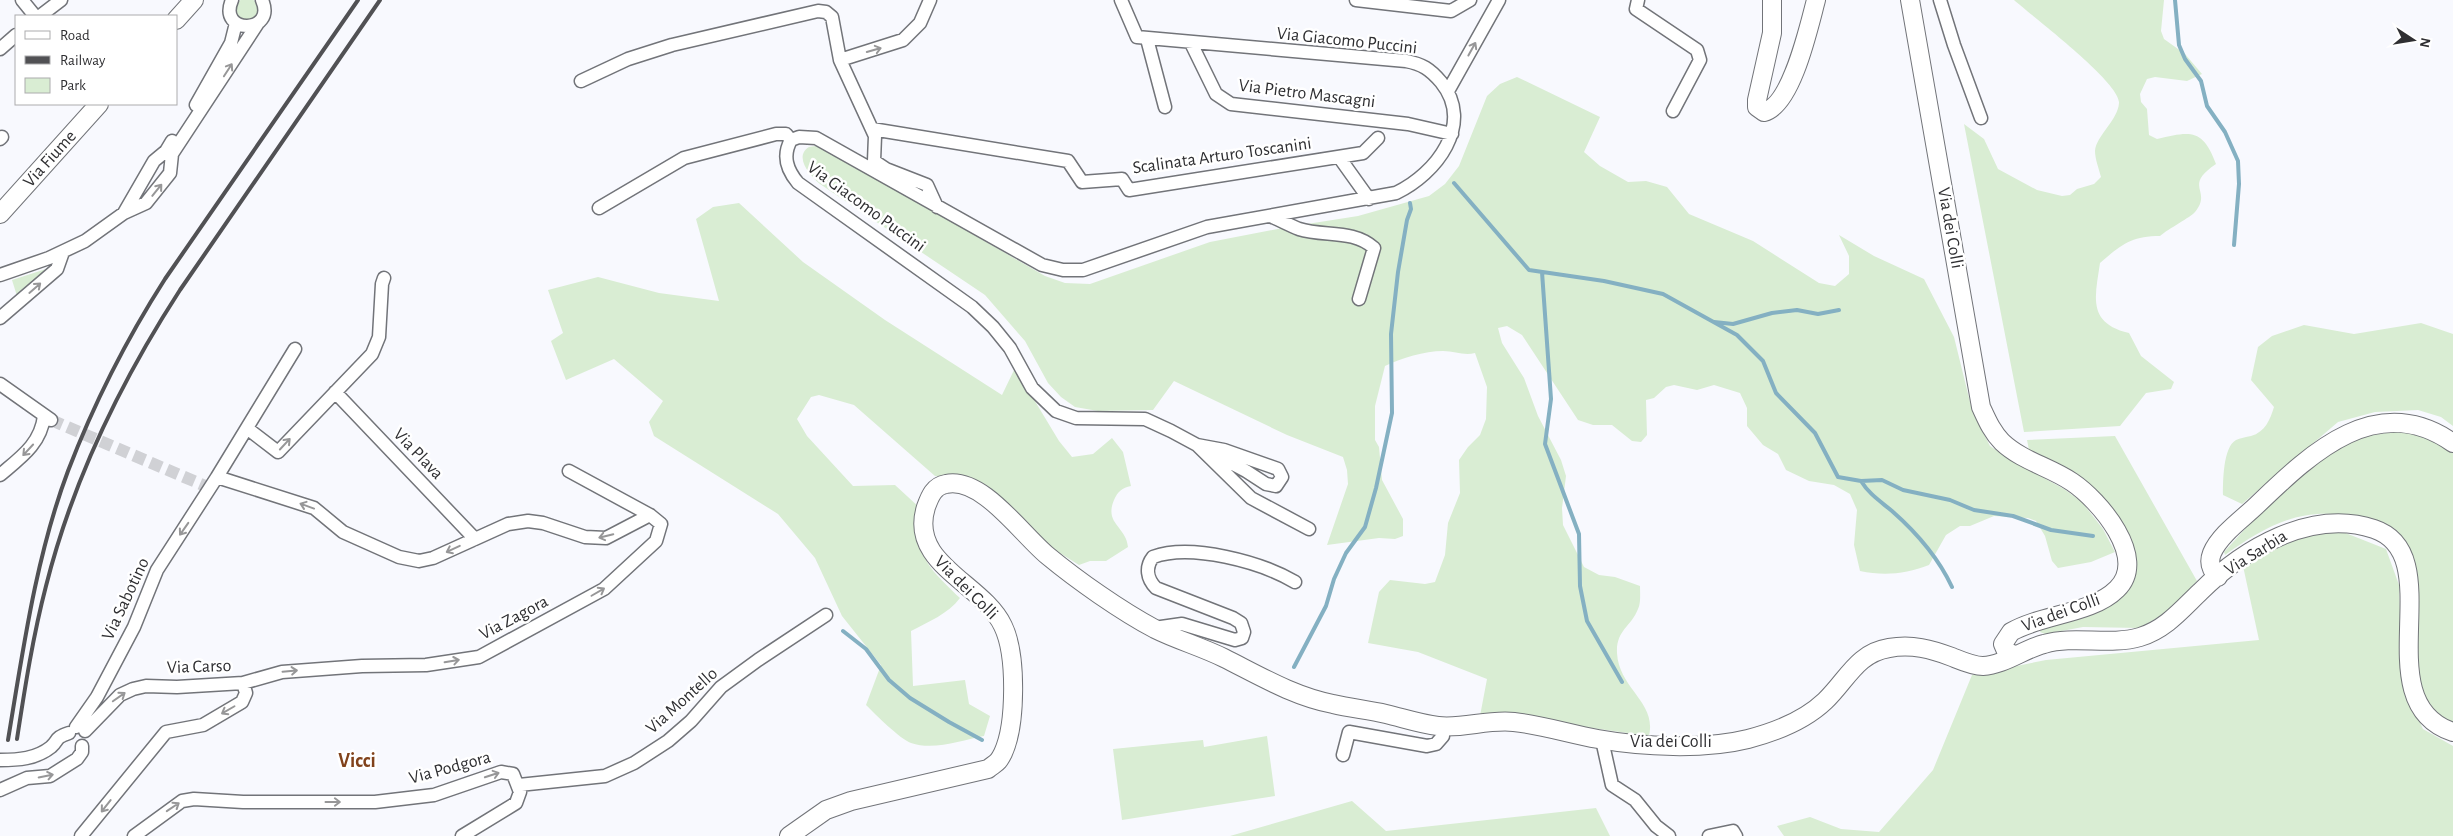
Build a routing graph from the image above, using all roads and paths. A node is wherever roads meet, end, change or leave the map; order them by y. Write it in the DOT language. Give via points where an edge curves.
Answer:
graph roads {
  1 [pos="22,0"];
  2 [pos="61,0"];
  3 [pos="194,0"];
  4 [pos="232,0"];
  5 [pos="262,0"];
  6 [pos="930,0"];
  7 [pos="1121,0"];
  8 [pos="1356,0"];
  9 [pos="1470,0"];
  10 [pos="1499,0"];
  11 [pos="1638,0"];
  12 [pos="1772,0"];
  13 [pos="1816,0"];
  14 [pos="1910,0"];
  15 [pos="1940,0"];
  16 [pos="34,15"];
  17 [pos="41,15"];
  18 [pos="178,18"];
  19 [pos="236,23"];
  20 [pos="258,23"];
  21 [pos="15,37"];
  22 [pos="1147,39"];
  23 [pos="1191,43"];
  24 [pos="0,49"];
  25 [pos="840,60"];
  26 [pos="581,80"];
  27 [pos="1448,91"];
  28 [pos="99,105"];
  29 [pos="1165,107"];
  30 [pos="1673,111"];
  31 [pos="1981,118"];
  32 [pos="872,129"];
  33 [pos="1452,134"];
  34 [pos="1378,138"];
  35 [pos="792,140"];
  36 [pos="162,155"];
  37 [pos="1340,157"];
  38 [pos="171,164"];
  39 [pos="1369,199"];
  40 [pos="937,207"];
  41 [pos="598,208"];
  42 [pos="124,213"];
  43 [pos="0,214"];
  44 [pos="1270,216"];
  45 [pos="63,252"];
  46 [pos="0,275"];
  47 [pos="384,278"];
  48 [pos="1359,299"];
  49 [pos="0,318"];
  50 [pos="295,349"];
  51 [pos="0,384"];
  52 [pos="335,392"];
  53 [pos="248,429"];
  54 [pos="2453,443"];
  55 [pos="1197,445"];
  56 [pos="569,471"];
  57 [pos="0,476"];
  58 [pos="214,483"];
  59 [pos="650,515"];
  60 [pos="1309,529"];
  61 [pos="475,539"];
  62 [pos="2218,577"];
  63 [pos="1294,582"];
  64 [pos="826,615"];
  65 [pos="1154,628"];
  66 [pos="2014,655"];
  67 [pos="243,682"];
  68 [pos="1442,727"];
  69 [pos="2453,732"];
  70 [pos="76,736"];
  71 [pos="1602,740"];
  72 [pos="1343,755"];
  73 [pos="0,760"];
  74 [pos="519,785"];
  75 [pos="0,790"];
  76 [pos="80,836"];
  77 [pos="134,836"];
  78 [pos="462,836"];
  79 [pos="789,836"];
  80 [pos="1669,836"];
  81 [pos="1709,836"];
  82 [pos="1736,836"];
  1 -- 16 [label="street"];
  2 -- 17 [label="street"];
  3 -- 18 [label="street"];
  4 -- 19 [label="street" via="230,13"];
  5 -- 20 [label="street" via="264,13"];
  25 -- 6 [label="street, one-way" via="907,37 920,23"];
  7 -- 22 [label="street" via="1137,37"];
  8 -- 9 [label="street" via="1451,11"];
  27 -- 10 [label="street, one-way"];
  11 -- 30 [label="street" via="1636,9 1698,50 1700,60"];
  12 -- 13 [label="street" via="1772,33 1757,100 1757,107 1764,112 1776,106 1786,89 1807,35"];
  14 -- 66 [label="street, Via dei Colli" via="1981,407 1992,430 2003,443 2071,481 2086,493 2113,525 2128,558 2128,572 2118,588 2103,599 2011,632 2003,644 2006,651"];
  15 -- 31 [label="street"];
  19 -- 20 [label="street" via="247,27"];
  19 -- 36 [label="street" via="231,44 198,102"];
  38 -- 20 [label="street, one-way" via="172,154"];
  21 -- 24 [label="street"];
  22 -- 23 [label="street, Via Giacomo Puccini"];
  22 -- 29 [label="street"];
  23 -- 27 [label="street, Via Giacomo Puccini" via="1418,64 1433,72"];
  23 -- 33 [label="street, Via Pietro Mascagni" via="1216,94 1231,104 1408,124"];
  25 -- 26 [label="street" via="832,17 818,11 672,45 628,59"];
  25 -- 32 [label="street"];
  27 -- 33 [label="street, Via Giacomo Puccini" via="1453,108"];
  28 -- 43 [label="street, Via Fiume"];
  32 -- 37 [label="street, Scalinata Arturo Toscanini" via="1068,161 1082,182 1122,179 1130,190"];
  32 -- 40 [label="street" via="875,136 874,161 928,185"];
  33 -- 39 [label="street, Via Giacomo Puccini" via="1442,155 1415,181 1396,193"];
  34 -- 37 [label="street, Scalinata Arturo Toscanini" via="1363,154"];
  35 -- 40 [label="street, Via Giacomo Puccini" via="816,138"];
  35 -- 41 [label="street" via="786,134 776,134 684,158"];
  35 -- 55 [label="street, Via Giacomo Puccini" via="787,150 787,165 798,183 972,307 1010,348 1032,388 1056,411 1076,418 1145,419"];
  36 -- 38 [label="street"];
  36 -- 42 [label="street" via="154,161"];
  37 -- 39 [label="street"];
  42 -- 38 [label="street, one-way" via="146,203 156,193 170,173"];
  39 -- 44 [label="street, Via Giacomo Puccini"];
  40 -- 44 [label="street, Via Giacomo Puccini" via="1042,265 1072,271 1091,268 1207,227"];
  42 -- 45 [label="street" via="85,241"];
  44 -- 48 [label="street" via="1300,229 1366,241 1374,248"];
  45 -- 46 [label="street"];
  49 -- 45 [label="street, one-way" via="57,269"];
  47 -- 52 [label="street" via="376,346"];
  50 -- 53 [label="street, Via Sabotino"];
  51 -- 57 [label="street, one-way" via="47,418 31,449"];
  53 -- 52 [label="street, one-way" via="278,452"];
  52 -- 61 [label="street, Via Plava"];
  53 -- 58 [label="street, Via Sabotino"];
  54 -- 62 [label="street" via="2413,424 2374,425 2346,433 2264,498 2218,543 2210,561 2211,569"];
  55 -- 55 [label="street, Via Giacomo Puccini" via="1270,486 1276,486 1282,477 1278,469 1224,450"];
  55 -- 60 [label="street, Via Giacomo Puccini" via="1251,498"];
  56 -- 59 [label="street"];
  61 -- 58 [label="street, one-way" via="433,558 419,561 399,557 343,532 314,508"];
  58 -- 70 [label="street, Via Sabotino, one-way" via="157,570 134,626"];
  59 -- 61 [label="street, one-way" via="606,538 585,537 528,521 508,524"];
  67 -- 59 [label="street, Via Zagora, one-way" via="282,672 362,666 426,666 479,656 604,589 656,541 661,524"];
  62 -- 66 [label="street, Via Sarbia" via="2174,618 2140,637 2047,643"];
  62 -- 69 [label="street, Via Sarbia" via="2259,547 2297,529 2341,524 2385,534 2395,543 2404,559 2408,576 2413,694 2428,718 2442,729"];
  63 -- 65 [label="street" via="1270,569 1225,557 1158,555 1149,562 1148,572 1156,588 1233,618 1241,623 1244,632 1242,638 1235,640 1182,624"];
  64 -- 74 [label="street, Via Montello" via="721,687 691,722 634,763 605,776"];
  65 -- 68 [label="street, Via dei Colli" via="1218,654 1306,698"];
  65 -- 79 [label="street, Via dei Colli" via="1089,587 1045,554 980,491 958,484 938,486 927,503 923,524 932,555 996,615 1007,638 1014,669 1004,751 988,769 852,801 826,810"];
  66 -- 71 [label="street, Via dei Colli" via="1983,666 1923,647 1895,646 1857,662 1822,704 1797,720 1747,739 1688,746"];
  70 -- 67 [label="street, Via Carso, one-way" via="120,694 133,689"];
  67 -- 76 [label="street, Via Carso, one-way" via="246,693 242,702 203,725 166,732"];
  68 -- 71 [label="street, Via dei Colli" via="1508,722"];
  68 -- 72 [label="street" via="1443,736 1436,744 1427,746 1349,732"];
  70 -- 73 [label="street" via="59,736 53,746 37,757"];
  75 -- 70 [label="street, one-way" via="27,778 50,776 77,759 82,752"];
  71 -- 80 [label="street" via="1612,784 1635,800 1656,826"];
  77 -- 74 [label="street, Via Podgora, one-way" via="182,800 374,802 434,795 501,772 513,774"];
  74 -- 78 [label="street" via="516,803"];
  81 -- 82 [label="street" via="1733,830"];
}
